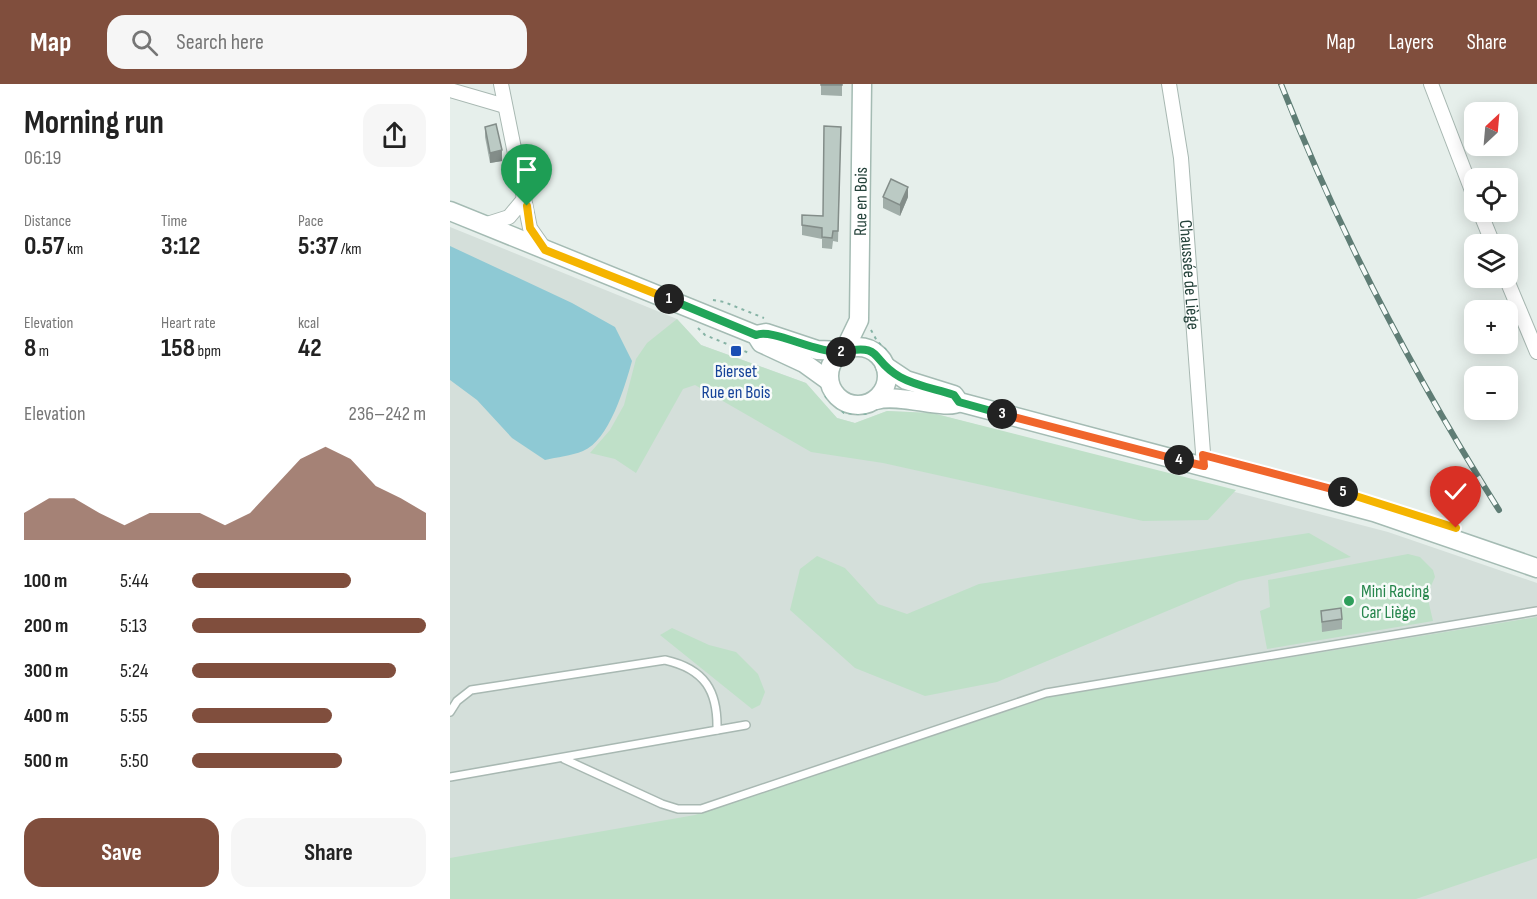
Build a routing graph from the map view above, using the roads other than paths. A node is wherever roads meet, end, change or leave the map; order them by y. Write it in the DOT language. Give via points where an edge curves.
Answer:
graph roads {
  1 [pos="501,84"];
  2 [pos="862,84"];
  3 [pos="1169,84"];
  4 [pos="1431,84"];
  5 [pos="450,90"];
  6 [pos="505,106"];
  7 [pos="1464,170"];
  8 [pos="524,199"];
  9 [pos="450,211"];
  10 [pos="484,225"];
  11 [pos="545,250"];
  12 [pos="1510,288"];
  13 [pos="859,318"];
  14 [pos="756,335"];
  15 [pos="844,351"];
  16 [pos="1537,352"];
  17 [pos="885,359"];
  18 [pos="829,381"];
  19 [pos="876,399"];
  20 [pos="959,402"];
  21 [pos="1204,466"];
  22 [pos="1537,568"];
  23 [pos="1537,611"];
  24 [pos="450,712"];
  25 [pos="746,725"];
  26 [pos="717,730"];
  27 [pos="564,759"];
  28 [pos="450,777"];
  1 -- 6 [label="street"];
  2 -- 13 [label="main road, Rue en Bois"];
  3 -- 21 [label="street, Chaussée de Liège" via="1181,158"];
  4 -- 7 [label="street"];
  5 -- 6 [label="street"];
  6 -- 8 [label="street"];
  8 -- 10 [label="street" via="508,217"];
  8 -- 11 [label="street" via="530,228"];
  9 -- 10 [label="main road"];
  10 -- 11 [label="main road"];
  11 -- 14 [label="main road"];
  12 -- 16 [label="street"];
  13 -- 15 [label="main road, Rue en Bois"];
  13 -- 17 [label="main road, Rue en Bois"];
  14 -- 15 [label="main road" via="766,333 817,350"];
  14 -- 18 [label="main road" via="761,343 804,363"];
  15 -- 17 [label="main road" via="860,347"];
  15 -- 18 [label="main road" via="832,364"];
  17 -- 19 [label="main road" via="887,383"];
  17 -- 20 [label="main road" via="906,380 954,395"];
  18 -- 19 [label="main road" via="839,398 847,403 867,404"];
  19 -- 20 [label="main road" via="897,396 949,406"];
  20 -- 21 [label="main road"];
  21 -- 22 [label="main road" via="1374,512"];
  23 -- 27 [label="lane" via="1046,693 701,809 662,804"];
  24 -- 26 [label="lane" via="471,690 657,660 683,666 706,683 718,707"];
  25 -- 26 [label="lane"];
  26 -- 27 [label="lane"];
  27 -- 28 [label="lane"];
}
